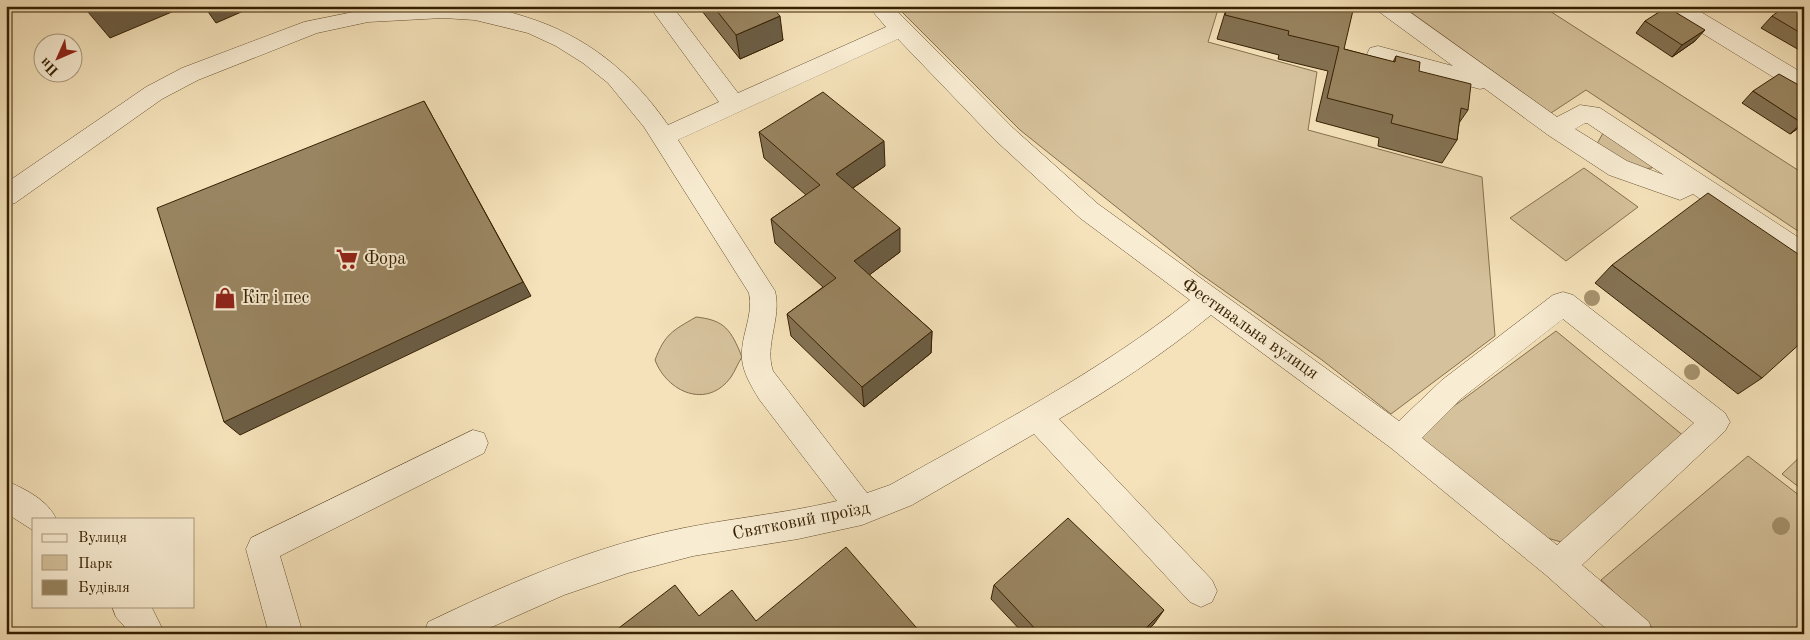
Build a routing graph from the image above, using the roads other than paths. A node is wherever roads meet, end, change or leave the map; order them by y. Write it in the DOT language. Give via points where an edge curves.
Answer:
graph roads {
  1 [pos="660,6"];
  2 [pos="879,6"];
  3 [pos="1386,6"];
  4 [pos="1674,6"];
  5 [pos="409,9"];
  6 [pos="471,9"];
  7 [pos="901,29"];
  8 [pos="1378,54"];
  9 [pos="1804,85"];
  10 [pos="1497,86"];
  11 [pos="734,105"];
  12 [pos="1558,129"];
  13 [pos="663,137"];
  14 [pos="1686,185"];
  15 [pos="6,196"];
  16 [pos="1804,255"];
  17 [pos="1804,269"];
  18 [pos="1210,300"];
  19 [pos="1037,417"];
  20 [pos="1401,438"];
  21 [pos="473,443"];
  22 [pos="6,495"];
  23 [pos="862,510"];
  24 [pos="40,518"];
  25 [pos="1558,565"];
  26 [pos="1202,591"];
  27 [pos="130,608"];
  28 [pos="149,634"];
  29 [pos="286,634"];
  30 [pos="440,634"];
  31 [pos="1637,634"];
  1 -- 11 [label="street"];
  2 -- 7 [label="street, Фестивальна вулиця"];
  3 -- 10 [label="street"];
  4 -- 9 [label="street"];
  5 -- 6 [label="street"];
  5 -- 15 [label="street" via="319,25 190,74 154,93"];
  6 -- 13 [label="street" via="546,31 579,48 624,85"];
  7 -- 11 [label="street"];
  7 -- 18 [label="street, Фестивальна вулиця" via="1050,178 1121,236"];
  8 -- 10 [label="street"];
  10 -- 12 [label="street"];
  11 -- 13 [label="street"];
  12 -- 14 [label="street" via="1618,168"];
  12 -- 14 [label="street" via="1580,114 1592,114"];
  13 -- 23 [label="street" via="762,291 766,301 756,354 759,372 780,406"];
  14 -- 16 [label="street"];
  14 -- 17 [label="street"];
  18 -- 19 [label="street, Святковий проїзд" via="1155,344"];
  18 -- 20 [label="street, Фестивальна вулиця"];
  19 -- 23 [label="street, Святковий проїзд" via="900,495"];
  19 -- 26 [label="street"];
  20 -- 25 [label="street, Фестивальна вулиця"];
  20 -- 25 [label="street" via="1452,389 1563,303 1715,422"];
  21 -- 29 [label="street" via="262,549"];
  22 -- 24 [label="street"];
  23 -- 30 [label="street, Святковий проїзд" via="629,556 534,591"];
  25 -- 31 [label="street, Фестивальна вулиця"];
  27 -- 28 [label="street"];
}
